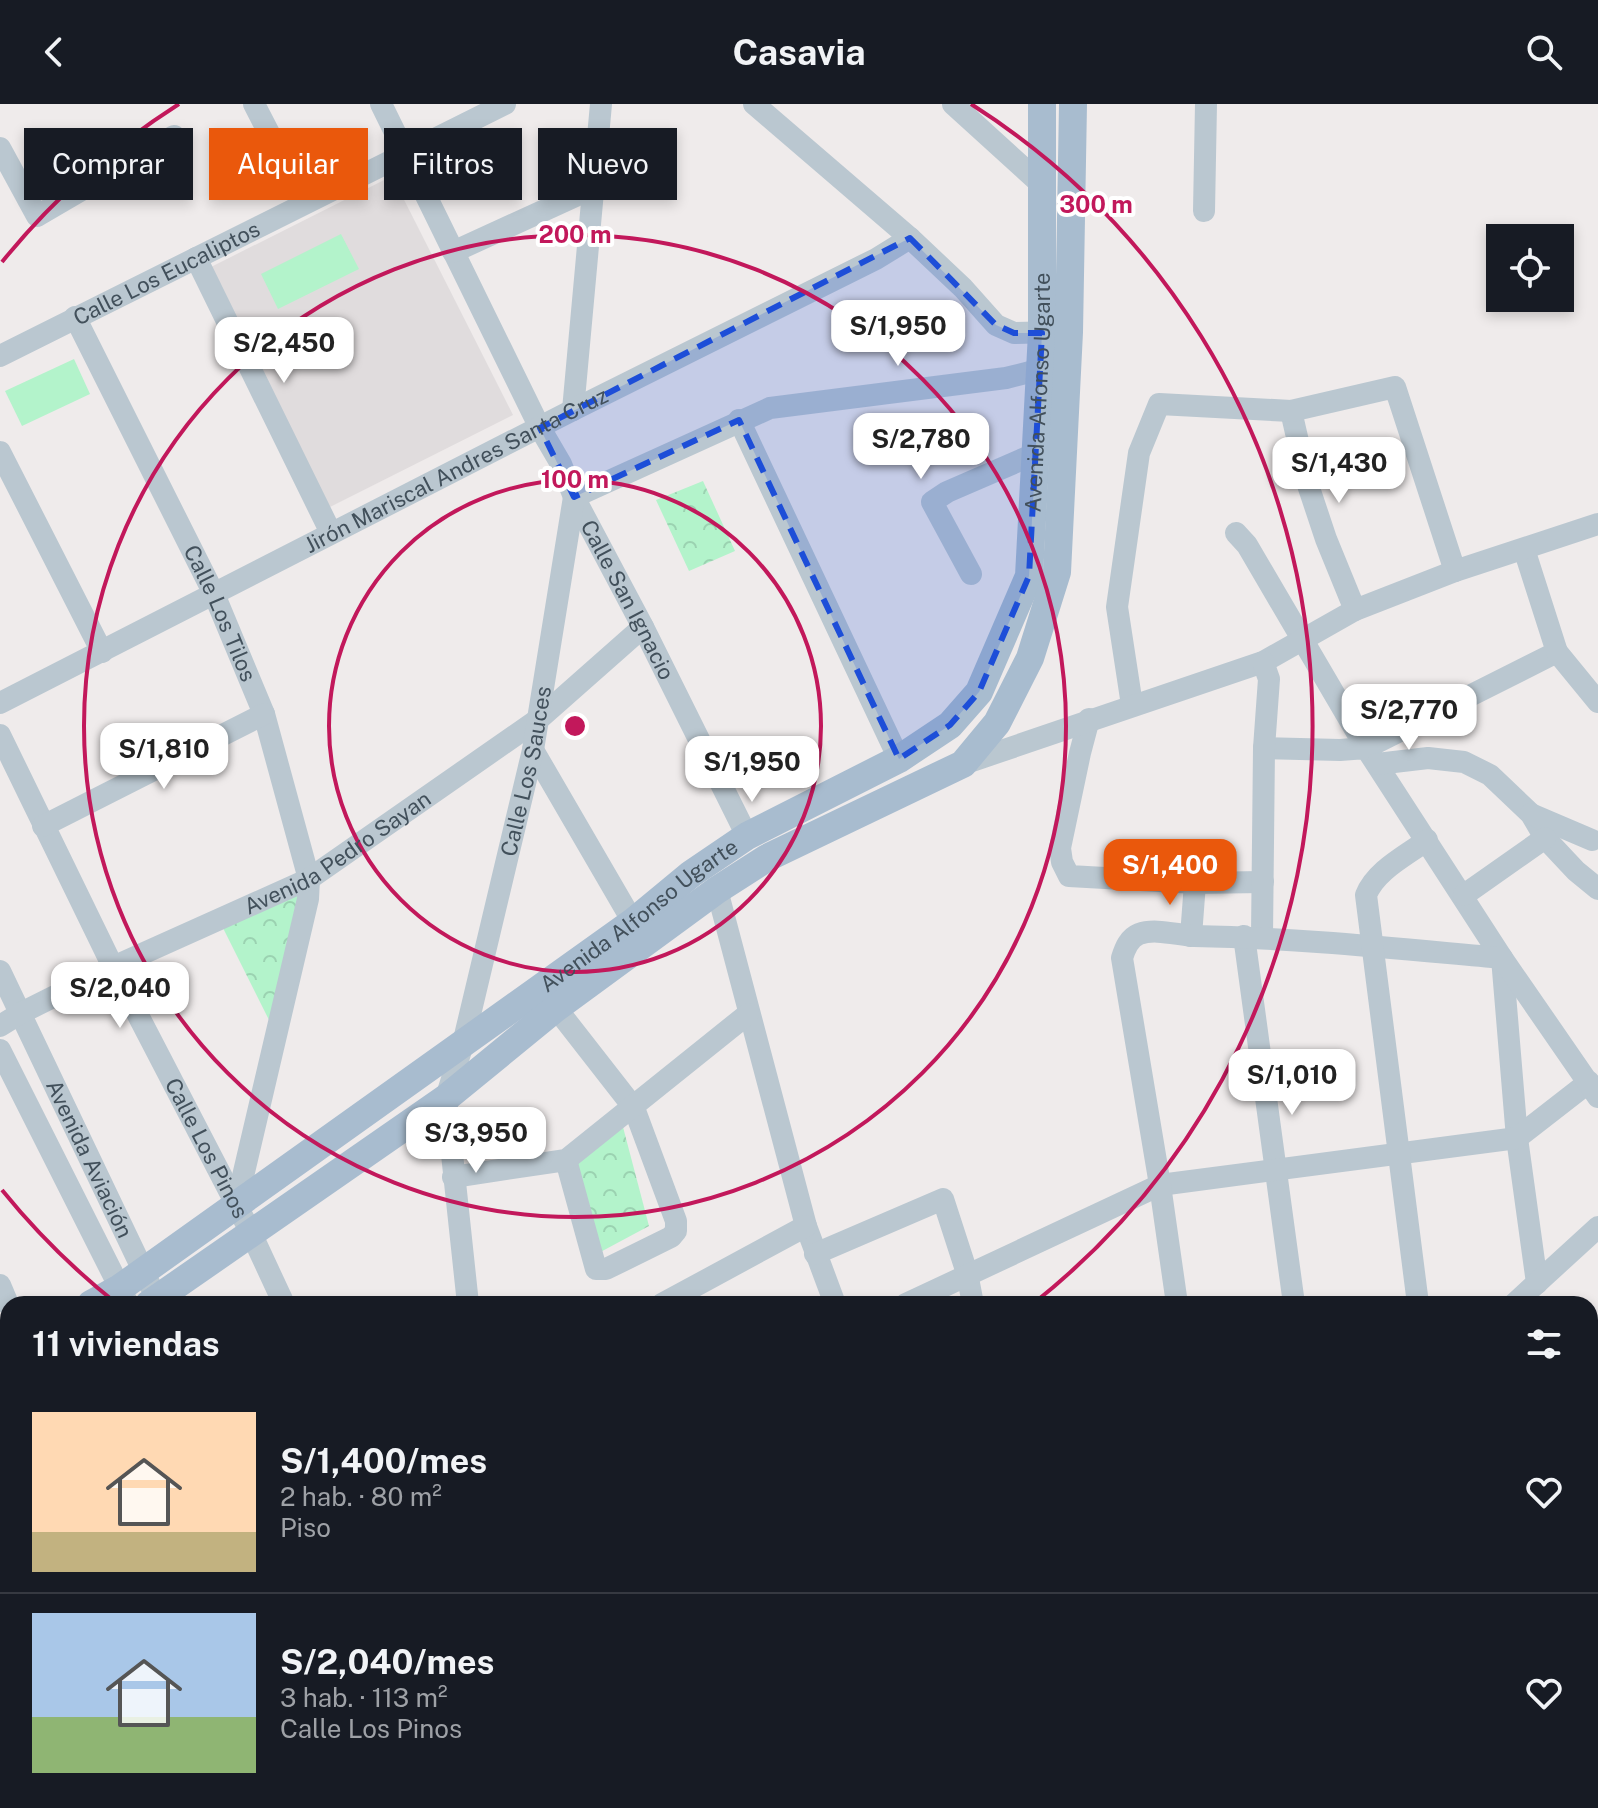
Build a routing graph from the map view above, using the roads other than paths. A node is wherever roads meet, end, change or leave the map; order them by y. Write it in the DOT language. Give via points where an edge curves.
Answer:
graph roads {
  1 [pos="254,104"];
  2 [pos="381,104"];
  3 [pos="505,104"];
  4 [pos="601,104"];
  5 [pos="754,104"];
  6 [pos="953,104"];
  7 [pos="1042,104"];
  8 [pos="1073,104"];
  9 [pos="1206,104"];
  10 [pos="393,128"];
  11 [pos="457,128"];
  12 [pos="599,128"];
  13 [pos="0,148"];
  14 [pos="384,165"];
  15 [pos="1041,184"];
  16 [pos="24,192"];
  17 [pos="28,200"];
  18 [pos="64,200"];
  19 [pos="428,200"];
  20 [pos="567,200"];
  21 [pos="592,200"];
  22 [pos="305,203"];
  23 [pos="1204,211"];
  24 [pos="910,238"];
  25 [pos="453,252"];
  26 [pos="196,258"];
  27 [pos="75,317"];
  28 [pos="1056,332"];
  29 [pos="0,356"];
  30 [pos="1052,371"];
  31 [pos="573,410"];
  32 [pos="1291,411"];
  33 [pos="739,420"];
  34 [pos="540,428"];
  35 [pos="0,452"];
  36 [pos="1037,453"];
  37 [pos="574,497"];
  38 [pos="1598,524"];
  39 [pos="331,533"];
  40 [pos="1236,533"];
  41 [pos="1524,549"];
  42 [pos="1455,571"];
  43 [pos="971,574"];
  44 [pos="214,594"];
  45 [pos="1355,610"];
  46 [pos="643,627"];
  47 [pos="1302,640"];
  48 [pos="102,652"];
  49 [pos="1557,652"];
  50 [pos="1263,662"];
  51 [pos="1598,702"];
  52 [pos="0,703"];
  53 [pos="1132,705"];
  54 [pos="264,714"];
  55 [pos="540,718"];
  56 [pos="1089,719"];
  57 [pos="0,735"];
  58 [pos="1264,748"];
  59 [pos="533,750"];
  60 [pos="1372,756"];
  61 [pos="899,759"];
  62 [pos="963,764"];
  63 [pos="1531,814"];
  64 [pos="43,826"];
  65 [pos="1596,834"];
  66 [pos="747,836"];
  67 [pos="1545,838"];
  68 [pos="1427,840"];
  69 [pos="309,879"];
  70 [pos="1263,882"];
  71 [pos="1195,883"];
  72 [pos="1598,889"];
  73 [pos="717,890"];
  74 [pos="1464,895"];
  75 [pos="633,922"];
  76 [pos="1191,936"];
  77 [pos="1253,936"];
  78 [pos="1372,946"];
  79 [pos="1502,958"];
  80 [pos="113,967"];
  81 [pos="0,971"];
  82 [pos="556,1008"];
  83 [pos="21,1013"];
  84 [pos="748,1014"];
  85 [pos="0,1026"];
  86 [pos="463,1044"];
  87 [pos="0,1050"];
  88 [pos="1594,1090"];
  89 [pos="446,1098"];
  90 [pos="634,1108"];
  91 [pos="1517,1138"];
  92 [pos="1400,1154"];
  93 [pos="566,1160"];
  94 [pos="1276,1171"];
  95 [pos="453,1177"];
  96 [pos="1160,1185"];
  97 [pos="236,1206"];
  98 [pos="806,1226"];
  99 [pos="1598,1227"];
  100 [pos="251,1233"];
  101 [pos="815,1254"];
  102 [pos="143,1271"];
  103 [pos="967,1273"];
  104 [pos="1537,1283"];
  105 [pos="124,1296"];
  106 [pos="153,1296"];
  107 [pos="163,1296"];
  108 [pos="280,1296"];
  109 [pos="467,1296"];
  110 [pos="677,1296"];
  111 [pos="832,1296"];
  112 [pos="922,1296"];
  113 [pos="971,1296"];
  114 [pos="1176,1296"];
  115 [pos="1293,1296"];
  116 [pos="1417,1296"];
  117 [pos="1523,1296"];
  1 -- 22 [label="street"];
  2 -- 10 [label="street, Calle San Ignacio"];
  3 -- 11 [label="street, Calle Los Eucaliptos"];
  4 -- 12 [label="street"];
  5 -- 24 [label="street"];
  6 -- 15 [label="street"];
  7 -- 15 [label="main road, Avenida Alfonso Ugarte"];
  8 -- 28 [label="main road, Avenida Alfonso Ugarte"];
  9 -- 23 [label="street"];
  13 -- 16 [label="street"];
  14 -- 22 [label="street, Calle Los Eucaliptos"];
  15 -- 28 [label="main road, Avenida Alfonso Ugarte"];
  17 -- 18 [label="street" via="37,216"];
  19 -- 25 [label="street, Calle San Ignacio"];
  20 -- 25 [label="street"];
  21 -- 31 [label="street"];
  22 -- 26 [label="street, Calle Los Eucaliptos"];
  24 -- 28 [label="street" via="996,325 1014,333"];
  24 -- 31 [label="street, Jirón Mariscal Andres Santa Cruz"];
  25 -- 34 [label="street, Calle San Ignacio"];
  26 -- 27 [label="street, Calle Los Eucaliptos"];
  26 -- 39 [label="street"];
  27 -- 29 [label="street, Calle Los Eucaliptos"];
  27 -- 44 [label="street, Calle Los Tilos"];
  28 -- 30 [label="main road, Avenida Alfonso Ugarte"];
  30 -- 33 [label="street" via="794,404"];
  30 -- 36 [label="main road, Avenida Alfonso Ugarte"];
  30 -- 62 [label="main road, Avenida Alfonso Ugarte" via="1057,572 1030,658 997,723"];
  31 -- 34 [label="street, Jirón Mariscal Andres Santa Cruz"];
  32 -- 42 [label="street" via="1395,387"];
  32 -- 45 [label="street" via="1313,499"];
  32 -- 53 [label="street" via="1159,404 1139,453 1117,607"];
  33 -- 37 [label="street"];
  33 -- 61 [label="street"];
  34 -- 37 [label="street, Calle San Ignacio"];
  34 -- 39 [label="street, Jirón Mariscal Andres Santa Cruz"];
  35 -- 48 [label="street"];
  36 -- 43 [label="street" via="932,502"];
  36 -- 61 [label="main road, Avenida Alfonso Ugarte" via="1029,576 979,692 950,725"];
  37 -- 46 [label="street, Calle San Ignacio"];
  37 -- 55 [label="street, Calle Los Sauces"];
  38 -- 41 [label="street"];
  39 -- 44 [label="street, Jirón Mariscal Andres Santa Cruz"];
  40 -- 47 [label="street"];
  41 -- 42 [label="street"];
  41 -- 49 [label="street"];
  42 -- 45 [label="street"];
  44 -- 48 [label="street, Jirón Mariscal Andres Santa Cruz"];
  44 -- 54 [label="street, Calle Los Tilos"];
  45 -- 47 [label="street"];
  46 -- 55 [label="street, Avenida Pedro Sayan"];
  46 -- 66 [label="street, Calle San Ignacio"];
  47 -- 50 [label="street"];
  47 -- 60 [label="street"];
  48 -- 52 [label="street, Jirón Mariscal Andres Santa Cruz"];
  49 -- 51 [label="street"];
  49 -- 60 [label="street"];
  50 -- 53 [label="street"];
  50 -- 58 [label="street" via="1269,679"];
  53 -- 56 [label="street"];
  54 -- 64 [label="street"];
  54 -- 69 [label="street, Calle Los Tilos"];
  55 -- 59 [label="street, Calle Los Sauces"];
  55 -- 69 [label="street, Avenida Pedro Sayan"];
  56 -- 62 [label="street"];
  56 -- 71 [label="street" via="1060,848 1069,876"];
  57 -- 64 [label="street, Calle Los Pinos"];
  58 -- 60 [label="street"];
  58 -- 70 [label="street"];
  59 -- 75 [label="street"];
  59 -- 86 [label="street, Calle Los Sauces"];
  60 -- 63 [label="street" via="1464,762 1490,775"];
  60 -- 68 [label="street"];
  61 -- 66 [label="main road, Avenida Alfonso Ugarte"];
  62 -- 73 [label="main road, Avenida Alfonso Ugarte" via="767,858"];
  63 -- 65 [label="street"];
  63 -- 67 [label="street"];
  64 -- 80 [label="street, Calle Los Pinos"];
  66 -- 75 [label="main road, Avenida Alfonso Ugarte"];
  67 -- 72 [label="street"];
  67 -- 74 [label="street"];
  68 -- 74 [label="street"];
  68 -- 78 [label="street" via="1371,883 1366,895"];
  69 -- 80 [label="street, Avenida Pedro Sayan"];
  69 -- 97 [label="street, Calle Los Tilos"];
  70 -- 71 [label="street"];
  70 -- 77 [label="street"];
  71 -- 76 [label="street"];
  73 -- 82 [label="main road, Avenida Alfonso Ugarte"];
  73 -- 84 [label="street"];
  74 -- 79 [label="street"];
  75 -- 86 [label="main road, Avenida Alfonso Ugarte"];
  76 -- 77 [label="street"];
  76 -- 96 [label="street" via="1136,934 1122,958"];
  77 -- 78 [label="street"];
  77 -- 94 [label="street"];
  78 -- 79 [label="street"];
  78 -- 92 [label="street"];
  79 -- 88 [label="street"];
  79 -- 91 [label="street"];
  80 -- 83 [label="street, Avenida Pedro Sayan"];
  80 -- 97 [label="street, Calle Los Pinos"];
  81 -- 83 [label="street, Avenida Aviación"];
  82 -- 89 [label="main road, Avenida Alfonso Ugarte"];
  82 -- 90 [label="street"];
  83 -- 85 [label="street, Avenida Pedro Sayan"];
  83 -- 102 [label="street, Avenida Aviación"];
  84 -- 90 [label="street"];
  84 -- 98 [label="street"];
  86 -- 89 [label="street, Calle Los Sauces"];
  86 -- 97 [label="main road, Avenida Alfonso Ugarte"];
  87 -- 105 [label="street, Avenida Aviación"];
  88 -- 91 [label="street"];
  89 -- 95 [label="street"];
  89 -- 100 [label="main road, Avenida Alfonso Ugarte"];
  90 -- 93 [label="street"];
  90 -- 93 [label="street" via="676,1221 671,1237 596,1269"];
  91 -- 92 [label="street"];
  91 -- 104 [label="street"];
  92 -- 94 [label="street"];
  92 -- 116 [label="street"];
  93 -- 95 [label="street"];
  94 -- 96 [label="street"];
  94 -- 115 [label="street"];
  95 -- 109 [label="street"];
  96 -- 103 [label="street"];
  96 -- 114 [label="street"];
  97 -- 100 [label="street, Calle Los Pinos"];
  97 -- 102 [label="main road, Avenida Alfonso Ugarte"];
  98 -- 101 [label="street"];
  98 -- 110 [label="street"];
  99 -- 104 [label="street"];
  100 -- 107 [label="main road, Avenida Alfonso Ugarte"];
  100 -- 108 [label="street, Calle Los Pinos"];
  101 -- 103 [label="street" via="943,1199"];
  101 -- 111 [label="street"];
  102 -- 105 [label="main road, Avenida Alfonso Ugarte"];
  102 -- 106 [label="street, Avenida Aviación"];
  103 -- 112 [label="street"];
  103 -- 113 [label="street"];
  104 -- 117 [label="street"];
}
